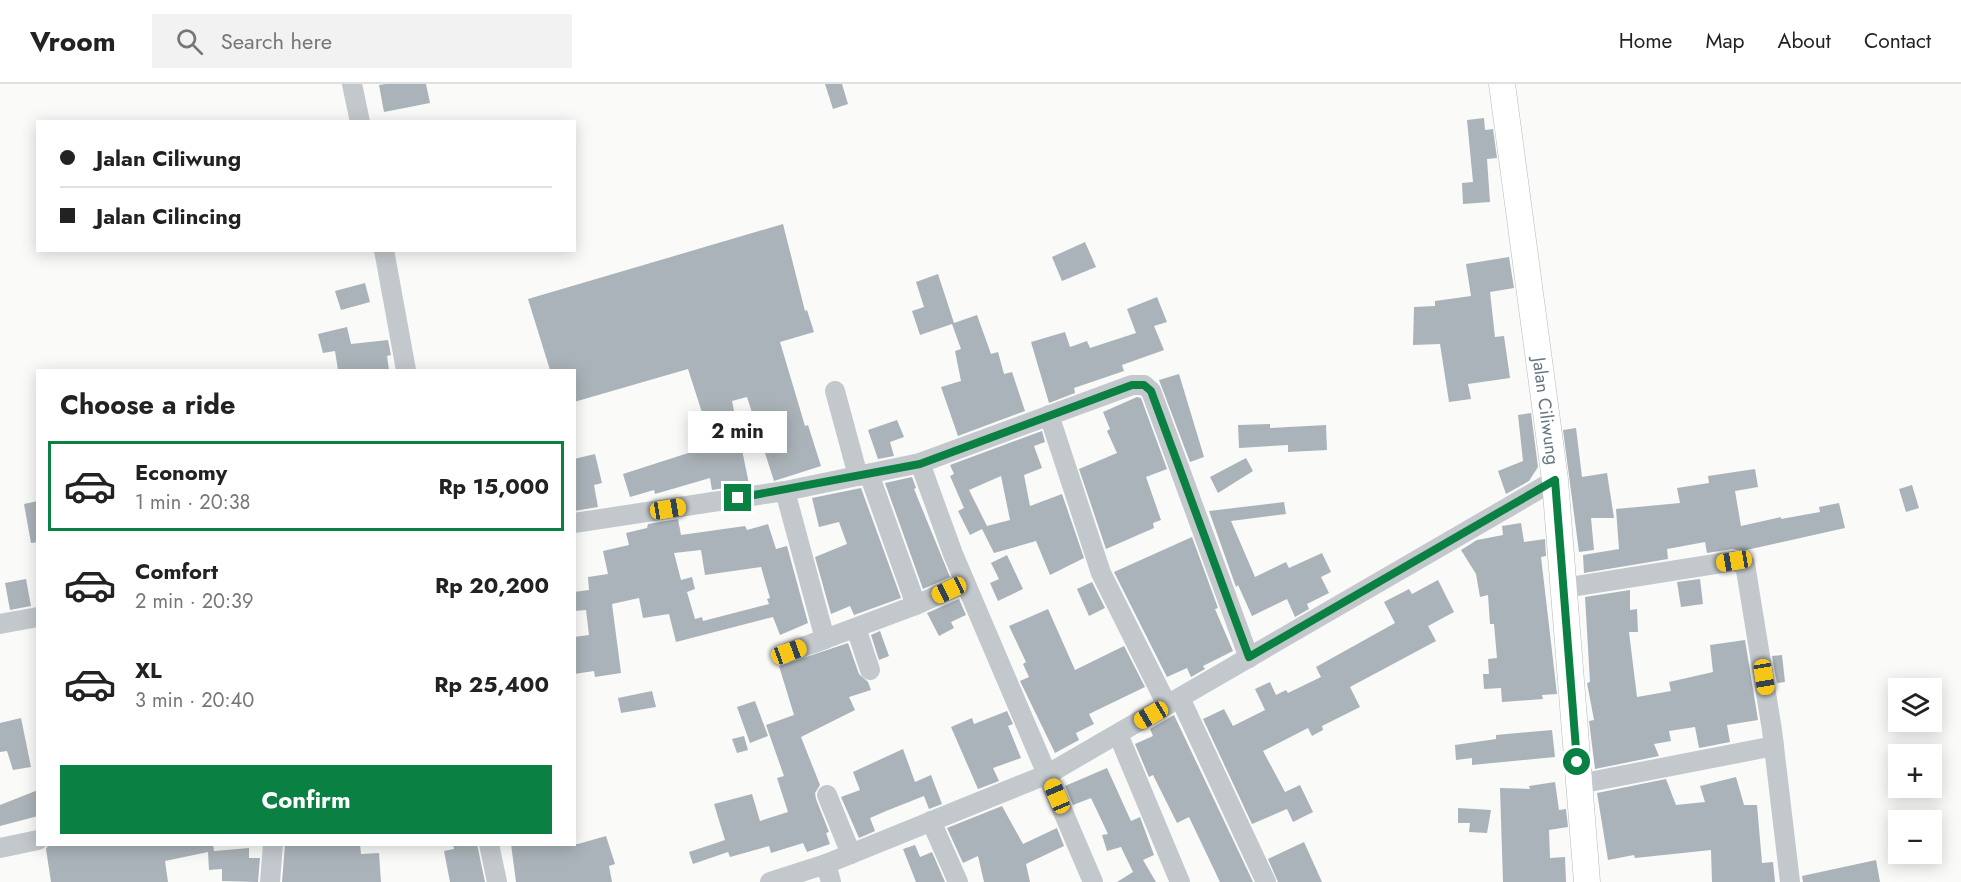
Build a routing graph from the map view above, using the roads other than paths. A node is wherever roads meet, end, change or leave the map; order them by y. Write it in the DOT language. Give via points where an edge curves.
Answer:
graph roads {
  1 [pos="352,84"];
  2 [pos="1502,84"];
  3 [pos="360,120"];
  4 [pos="384,252"];
  5 [pos="406,369"];
  6 [pos="835,390"];
  7 [pos="1049,416"];
  8 [pos="920,464"];
  9 [pos="863,475"];
  10 [pos="1555,480"];
  11 [pos="785,491"];
  12 [pos="576,524"];
  13 [pos="965,583"];
  14 [pos="1564,588"];
  15 [pos="916,605"];
  16 [pos="36,617"];
  17 [pos="0,624"];
  18 [pos="856,628"];
  19 [pos="825,639"];
  20 [pos="789,652"];
  21 [pos="1249,657"];
  22 [pos="870,670"];
  23 [pos="1174,702"];
  24 [pos="1118,734"];
  25 [pos="1774,746"];
  26 [pos="1048,774"];
  27 [pos="1579,784"];
  28 [pos="827,795"];
  29 [pos="931,821"];
  30 [pos="36,840"];
  31 [pos="273,846"];
  32 [pos="489,846"];
  33 [pos="0,848"];
  34 [pos="851,854"];
  35 [pos="828,873"];
  36 [pos="270,882"];
  37 [pos="497,882"];
  38 [pos="770,882"];
  39 [pos="958,882"];
  40 [pos="1093,882"];
  41 [pos="1180,882"];
  42 [pos="1266,882"];
  43 [pos="1587,882"];
  44 [pos="1790,882"];
  1 -- 3 [label="street"];
  2 -- 10 [label="main road, Jalan Ciliwung"];
  4 -- 5 [label="street"];
  6 -- 9 [label="street"];
  7 -- 8 [label="street"];
  7 -- 21 [label="street" via="1132,385 1144,385 1151,391"];
  7 -- 23 [label="street" via="1101,573"];
  8 -- 9 [label="street"];
  8 -- 13 [label="street"];
  9 -- 11 [label="street"];
  9 -- 15 [label="street"];
  10 -- 14 [label="main road, Jalan Ciliwung"];
  10 -- 21 [label="street"];
  11 -- 12 [label="street"];
  11 -- 19 [label="street"];
  13 -- 15 [label="street"];
  13 -- 26 [label="street"];
  14 -- 25 [label="street" via="1737,561 1747,567"];
  14 -- 27 [label="main road, Jalan Ciliwung"];
  15 -- 18 [label="street"];
  16 -- 17 [label="street"];
  18 -- 19 [label="street"];
  18 -- 22 [label="street"];
  19 -- 20 [label="street"];
  21 -- 23 [label="street"];
  23 -- 24 [label="street"];
  23 -- 42 [label="street"];
  24 -- 26 [label="street"];
  24 -- 41 [label="street"];
  25 -- 27 [label="street"];
  25 -- 44 [label="street"];
  26 -- 29 [label="street"];
  26 -- 40 [label="street"];
  27 -- 43 [label="main road, Jalan Ciliwung"];
  28 -- 34 [label="street"];
  29 -- 34 [label="street"];
  29 -- 39 [label="street"];
  30 -- 33 [label="street"];
  31 -- 36 [label="street"];
  32 -- 37 [label="street"];
  34 -- 35 [label="street"];
  35 -- 38 [label="street"];
}
